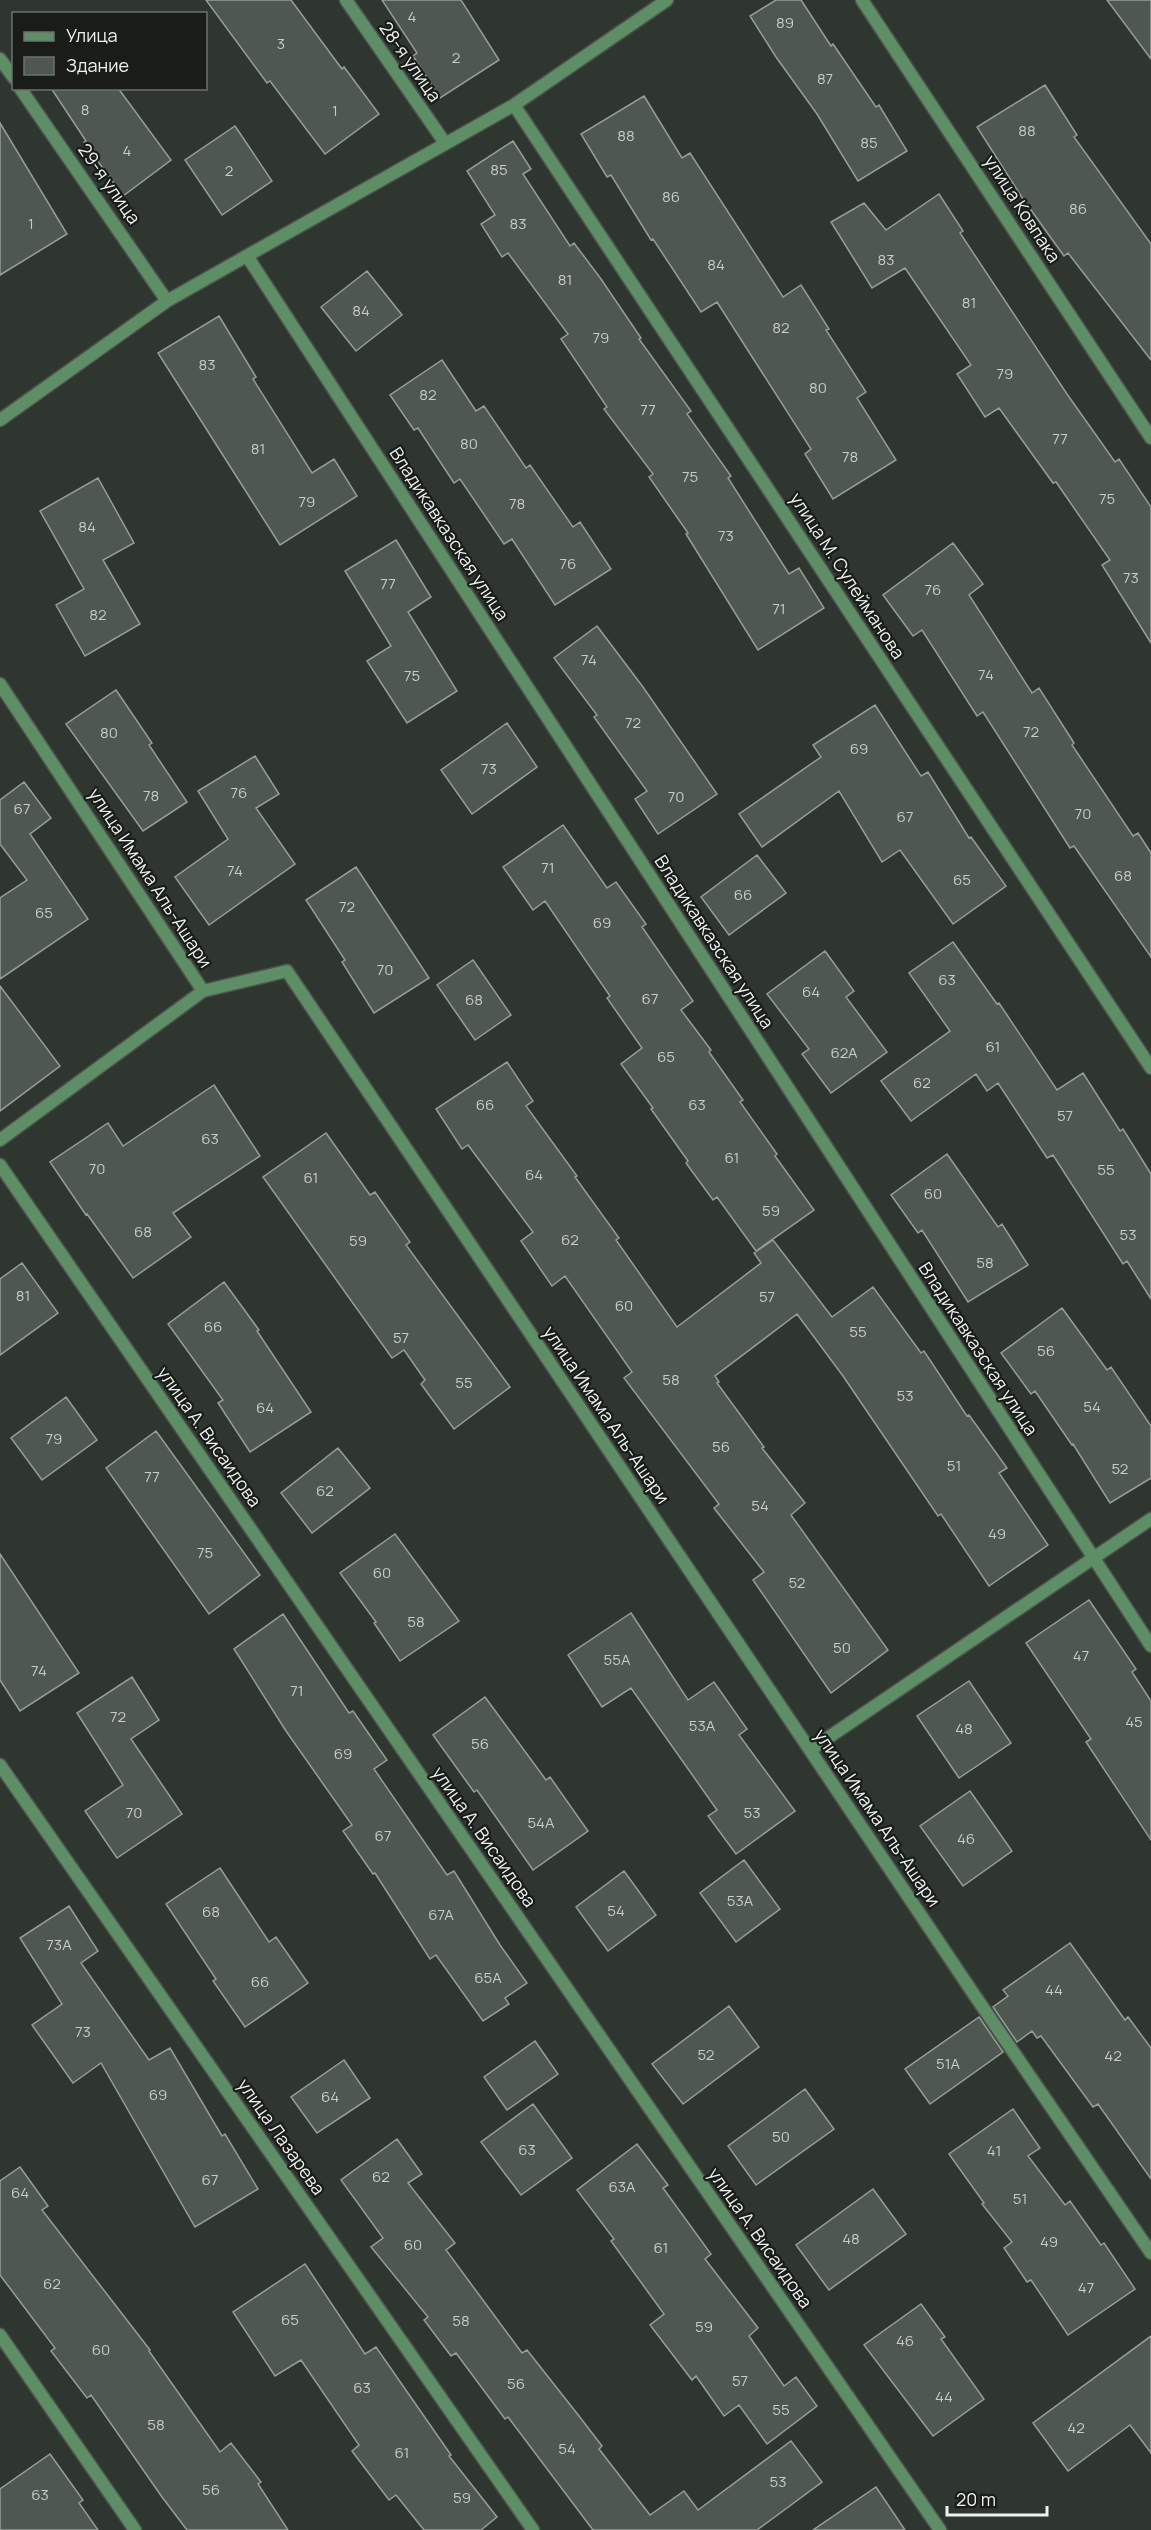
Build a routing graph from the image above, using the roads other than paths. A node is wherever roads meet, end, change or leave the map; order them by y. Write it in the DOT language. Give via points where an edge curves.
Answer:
graph roads {
  1 [pos="346,0"];
  2 [pos="667,0"];
  3 [pos="862,0"];
  4 [pos="0,59"];
  5 [pos="12,75"];
  6 [pos="21,90"];
  7 [pos="514,105"];
  8 [pos="445,144"];
  9 [pos="247,256"];
  10 [pos="167,300"];
  11 [pos="0,420"];
  12 [pos="1151,438"];
  13 [pos="0,684"];
  14 [pos="203,991"];
  15 [pos="1151,1068"];
  16 [pos="0,1140"];
  17 [pos="0,1165"];
  18 [pos="1151,1519"];
  19 [pos="1093,1559"];
  20 [pos="1151,1646"];
  21 [pos="810,1750"];
  22 [pos="0,1765"];
  23 [pos="1151,2253"];
  24 [pos="0,2335"];
  25 [pos="135,2530"];
  26 [pos="533,2530"];
  27 [pos="939,2530"];
  1 -- 8 [label="street, 28-я улица"];
  2 -- 7 [label="street"];
  3 -- 12 [label="street, улица Ковпака"];
  4 -- 5 [label="street"];
  6 -- 10 [label="street, 29-я улица"];
  7 -- 8 [label="street"];
  7 -- 15 [label="street, улица М. Сулейманова"];
  8 -- 9 [label="street"];
  9 -- 10 [label="street"];
  9 -- 19 [label="street, Владикавказская улица"];
  10 -- 11 [label="street"];
  13 -- 14 [label="street, улица Имама Аль-Ашари"];
  14 -- 16 [label="street"];
  14 -- 21 [label="street, улица Имама Аль-Ашари" via="286,971"];
  17 -- 27 [label="street, улица А. Висаидова"];
  18 -- 19 [label="street"];
  19 -- 20 [label="street, Владикавказская улица"];
  19 -- 21 [label="street"];
  21 -- 23 [label="street, улица Имама Аль-Ашари"];
  22 -- 26 [label="street, улица Лазарева"];
  24 -- 25 [label="street"];
}
